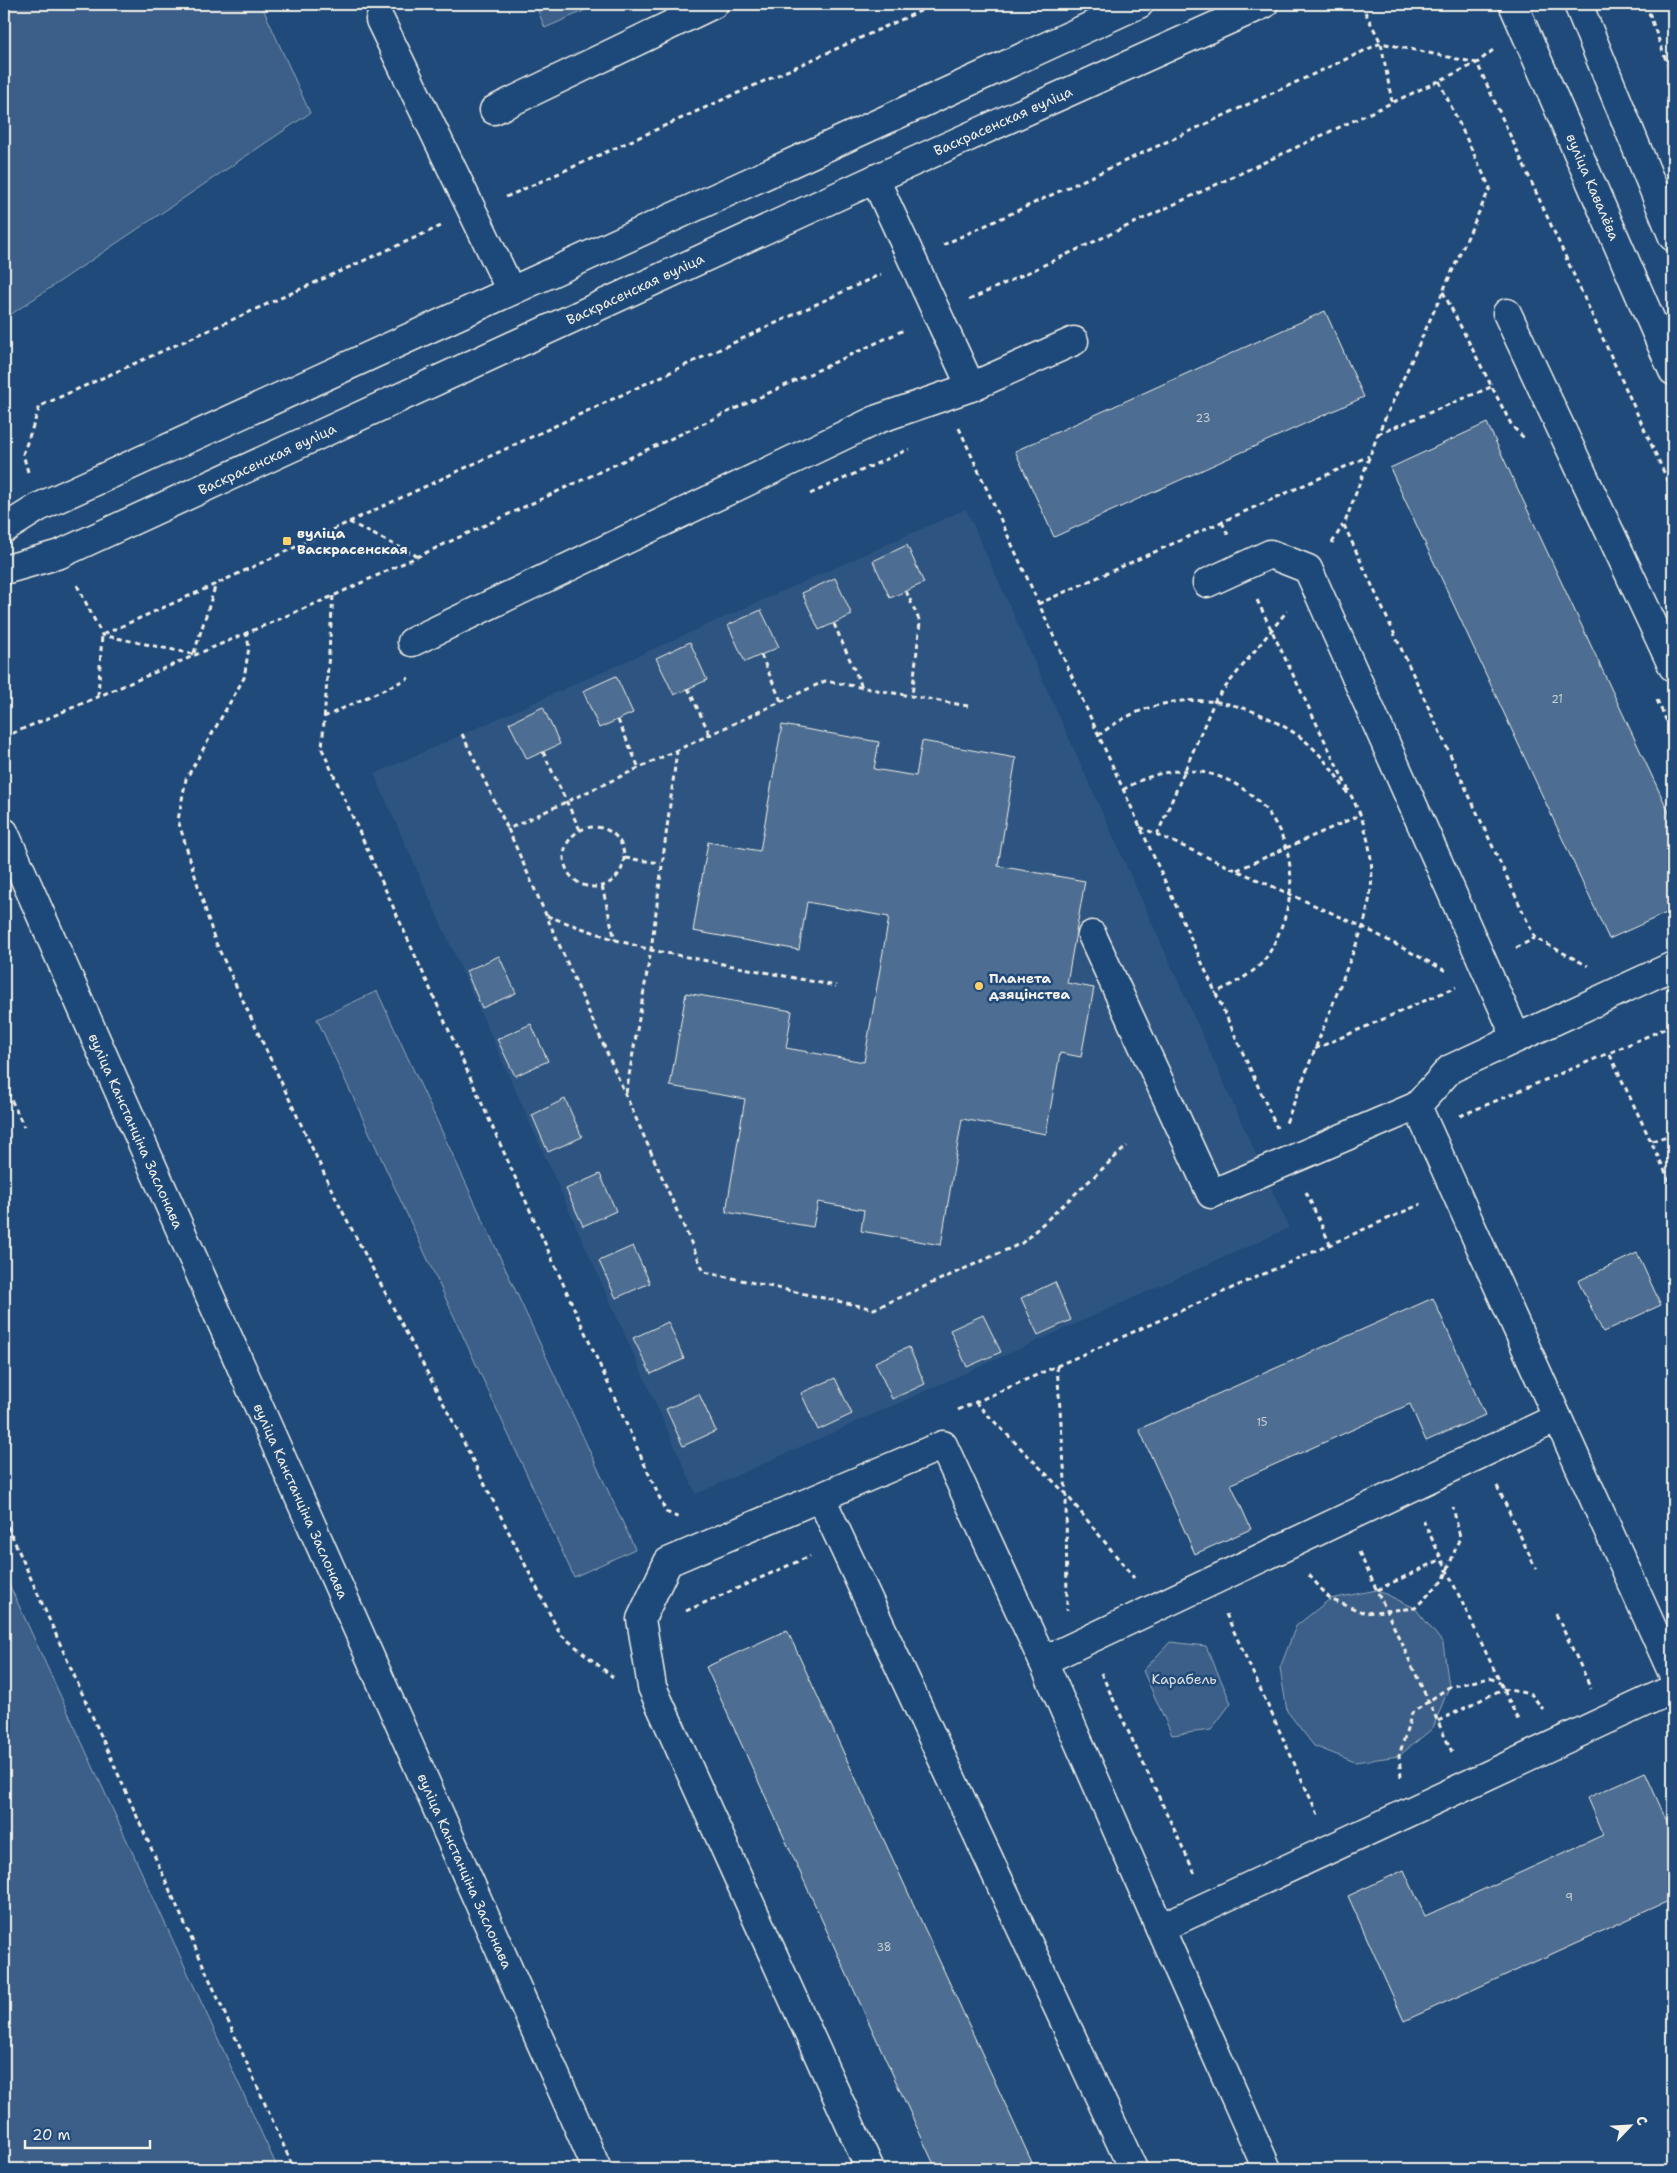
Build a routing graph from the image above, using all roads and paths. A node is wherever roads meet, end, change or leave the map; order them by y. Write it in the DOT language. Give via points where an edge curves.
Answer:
graph roads {
  1 [pos="714,4"];
  2 [pos="1139,4"];
  3 [pos="1264,4"];
  4 [pos="1361,4"];
  5 [pos="1578,4"];
  6 [pos="1646,4"];
  7 [pos="1518,15"];
  8 [pos="380,20"];
  9 [pos="1440,80"];
  10 [pos="1673,80"];
  11 [pos="1392,102"];
  12 [pos="494,110"];
  13 [pos="875,179"];
  14 [pos="1673,237"];
  15 [pos="511,291"];
  16 [pos="1506,313"];
  17 [pos="938,314"];
  18 [pos="1074,341"];
  19 [pos="1673,371"];
  20 [pos="1491,386"];
  21 [pos="971,387"];
  22 [pos="958,426"];
  23 [pos="1378,434"];
  24 [pos="1369,456"];
  25 [pos="349,522"];
  26 [pos="1222,522"];
  27 [pos="1344,525"];
  28 [pos="4,529"];
  29 [pos="417,556"];
  30 [pos="1242,567"];
  31 [pos="4,570"];
  32 [pos="1311,576"];
  33 [pos="1207,583"];
  34 [pos="216,584"];
  35 [pos="906,591"];
  36 [pos="333,596"];
  37 [pos="1038,604"];
  38 [pos="93,616"];
  39 [pos="834,624"];
  40 [pos="1271,630"];
  41 [pos="246,632"];
  42 [pos="412,642"];
  43 [pos="194,654"];
  44 [pos="761,655"];
  45 [pos="1673,667"];
  46 [pos="688,688"];
  47 [pos="863,688"];
  48 [pos="912,696"];
  49 [pos="1214,700"];
  50 [pos="781,701"];
  51 [pos="968,706"];
  52 [pos="618,720"];
  53 [pos="462,734"];
  54 [pos="710,735"];
  55 [pos="1098,736"];
  56 [pos="4,737"];
  57 [pos="677,750"];
  58 [pos="543,752"];
  59 [pos="639,768"];
  60 [pos="1183,771"];
  61 [pos="1122,790"];
  62 [pos="567,801"];
  63 [pos="1361,816"];
  64 [pos="1140,827"];
  65 [pos="508,829"];
  66 [pos="580,830"];
  67 [pos="4,832"];
  68 [pos="1157,835"];
  69 [pos="1286,848"];
  70 [pos="625,858"];
  71 [pos="661,863"];
  72 [pos="1236,870"];
  73 [pos="602,886"];
  74 [pos="1290,895"];
  75 [pos="546,916"];
  76 [pos="1363,927"];
  77 [pos="1092,935"];
  78 [pos="1535,938"];
  79 [pos="616,940"];
  80 [pos="650,950"];
  81 [pos="1513,950"];
  82 [pos="1673,966"];
  83 [pos="1583,972"];
  84 [pos="1450,973"];
  85 [pos="836,986"];
  86 [pos="1458,986"];
  87 [pos="1215,993"];
  88 [pos="1673,1025"];
  89 [pos="1516,1037"];
  90 [pos="1315,1050"];
  91 [pos="1609,1053"];
  92 [pos="4,1084"];
  93 [pos="626,1094"];
  94 [pos="1417,1106"];
  95 [pos="1458,1117"];
  96 [pos="24,1127"];
  97 [pos="1284,1128"];
  98 [pos="1673,1134"];
  99 [pos="1280,1136"];
  100 [pos="1652,1142"];
  101 [pos="1127,1146"];
  102 [pos="1673,1188"];
  103 [pos="1305,1191"];
  104 [pos="1426,1202"];
  105 [pos="1330,1244"];
  106 [pos="1058,1366"];
  107 [pos="975,1402"];
  108 [pos="958,1410"];
  109 [pos="949,1414"];
  110 [pos="1557,1418"];
  111 [pos="962,1419"];
  112 [pos="1494,1479"];
  113 [pos="1066,1494"];
  114 [pos="821,1498"];
  115 [pos="1453,1505"];
  116 [pos="1419,1511"];
  117 [pos="4,1518"];
  118 [pos="682,1519"];
  119 [pos="1358,1550"];
  120 [pos="812,1556"];
  121 [pos="1442,1559"];
  122 [pos="1536,1569"];
  123 [pos="1447,1570"];
  124 [pos="1307,1572"];
  125 [pos="1138,1583"];
  126 [pos="1376,1590"];
  127 [pos="1059,1605"];
  128 [pos="1386,1611"];
  129 [pos="1067,1612"];
  130 [pos="1225,1612"];
  131 [pos="681,1613"];
  132 [pos="1075,1613"];
  133 [pos="1556,1614"];
  134 [pos="1043,1661"];
  135 [pos="1100,1671"];
  136 [pos="1673,1674"];
  137 [pos="621,1683"];
  138 [pos="1500,1683"];
  139 [pos="1503,1689"];
  140 [pos="1673,1689"];
  141 [pos="1593,1693"];
  142 [pos="1428,1701"];
  143 [pos="1548,1715"];
  144 [pos="1438,1721"];
  145 [pos="1520,1725"];
  146 [pos="1454,1756"];
  147 [pos="1402,1782"];
  148 [pos="1319,1816"];
  149 [pos="1195,1874"];
  150 [pos="1160,1928"];
  151 [pos="294,2169"];
  152 [pos="598,2169"];
  153 [pos="870,2169"];
  154 [pos="1133,2169"];
  155 [pos="1268,2169"];
  1 -- 12 [label="main road"];
  2 -- 15 [label="main road"];
  3 -- 13 [label="main road, Васкрасенская вуліца"];
  4 -- 11 [label="path" via="1381,44"];
  5 -- 14 [label="main road"];
  6 -- 10 [label="path"];
  7 -- 9 [label="path" via="1477,63"];
  7 -- 19 [label="main road, вуліца Кавалёва"];
  8 -- 15 [label="main road"];
  9 -- 11 [label="path"];
  9 -- 23 [label="path" via="1490,188"];
  11 -- 17 [label="path"];
  13 -- 17 [label="main road"];
  13 -- 31 [label="main road, Васкрасенская вуліца" via="60,554"];
  15 -- 28 [label="main road" via="39,507"];
  16 -- 45 [label="main road"];
  17 -- 21 [label="main road"];
  17 -- 29 [label="path"];
  18 -- 21 [label="main road"];
  20 -- 23 [label="path"];
  21 -- 42 [label="main road" via="878,419"];
  22 -- 37 [label="path"];
  23 -- 24 [label="path"];
  24 -- 26 [label="path"];
  24 -- 27 [label="path"];
  25 -- 29 [label="path"];
  26 -- 30 [label="path"];
  26 -- 37 [label="path"];
  27 -- 32 [label="path"];
  27 -- 78 [label="path"];
  29 -- 36 [label="path"];
  30 -- 32 [label="main road" via="1270,554 1308,569"];
  30 -- 33 [label="main road"];
  30 -- 40 [label="path"];
  32 -- 40 [label="path"];
  32 -- 89 [label="main road"];
  34 -- 43 [label="path"];
  35 -- 48 [label="path" via="920,622"];
  36 -- 41 [label="path"];
  36 -- 118 [label="path" via="322,749 666,1512"];
  37 -- 55 [label="path"];
  38 -- 43 [label="path" via="102,635"];
  39 -- 47 [label="path"];
  40 -- 49 [label="path"];
  40 -- 63 [label="path"];
  41 -- 43 [label="path"];
  41 -- 137 [label="path" via="249,647 244,678 186,779 178,820 215,941 337,1201 560,1634"];
  43 -- 56 [label="path"];
  44 -- 50 [label="path"];
  46 -- 54 [label="path"];
  47 -- 48 [label="path"];
  47 -- 50 [label="path" via="825,681"];
  48 -- 51 [label="path"];
  49 -- 55 [label="path" via="1185,700 1146,708 1128,715"];
  49 -- 60 [label="path"];
  49 -- 63 [label="path" via="1265,716 1304,741 1336,775"];
  50 -- 54 [label="path"];
  52 -- 59 [label="path"];
  53 -- 65 [label="path"];
  54 -- 57 [label="path"];
  55 -- 61 [label="path"];
  57 -- 59 [label="path"];
  57 -- 71 [label="path"];
  58 -- 62 [label="path"];
  59 -- 62 [label="path"];
  60 -- 61 [label="path" via="1150,776"];
  60 -- 68 [label="path"];
  60 -- 69 [label="path" via="1228,779 1247,791 1272,816"];
  61 -- 64 [label="path"];
  62 -- 65 [label="path"];
  62 -- 66 [label="path"];
  63 -- 69 [label="path"];
  63 -- 76 [label="path" via="1370,843 1373,870"];
  64 -- 68 [label="path"];
  64 -- 87 [label="path"];
  65 -- 75 [label="path"];
  66 -- 70 [label="path" via="595,826 610,831 621,843"];
  66 -- 73 [label="path" via="568,840 563,856 567,871 577,883 592,888"];
  67 -- 152 [label="main road, вуліца Канстанціна Заслонава"];
  68 -- 72 [label="path"];
  69 -- 72 [label="path"];
  69 -- 74 [label="path" via="1291,867"];
  70 -- 71 [label="path"];
  70 -- 73 [label="path" via="620,873"];
  71 -- 80 [label="path"];
  72 -- 74 [label="path"];
  73 -- 79 [label="path"];
  74 -- 76 [label="path"];
  74 -- 87 [label="path" via="1279,933 1262,963 1238,982"];
  75 -- 79 [label="path"];
  75 -- 93 [label="path"];
  76 -- 84 [label="path"];
  76 -- 90 [label="path"];
  77 -- 94 [label="main road" via="1210,1194"];
  78 -- 81 [label="path"];
  78 -- 83 [label="path" via="1591,968"];
  79 -- 80 [label="path"];
  80 -- 85 [label="path"];
  80 -- 93 [label="path"];
  82 -- 89 [label="main road"];
  86 -- 90 [label="path"];
  87 -- 99 [label="path"];
  88 -- 91 [label="path"];
  89 -- 94 [label="main road" via="1450,1069"];
  90 -- 97 [label="path"];
  91 -- 95 [label="path"];
  91 -- 100 [label="path"];
  92 -- 96 [label="path"];
  93 -- 101 [label="path" via="704,1272 874,1309 1022,1243"];
  94 -- 110 [label="main road"];
  98 -- 100 [label="path"];
  100 -- 102 [label="path"];
  103 -- 105 [label="path"];
  104 -- 105 [label="path"];
  105 -- 106 [label="path"];
  106 -- 107 [label="path"];
  106 -- 113 [label="path"];
  107 -- 108 [label="path"];
  107 -- 113 [label="path"];
  108 -- 109 [label="path"];
  108 -- 111 [label="path"];
  110 -- 134 [label="main road"];
  110 -- 136 [label="main road"];
  112 -- 122 [label="path"];
  113 -- 125 [label="path"];
  113 -- 129 [label="path"];
  114 -- 134 [label="main road" via="943,1445"];
  114 -- 153 [label="main road" via="668,1562 641,1619 652,1687"];
  114 -- 154 [label="main road"];
  115 -- 123 [label="path" via="1460,1538"];
  116 -- 121 [label="path"];
  117 -- 151 [label="path"];
  119 -- 126 [label="path"];
  120 -- 131 [label="path"];
  121 -- 123 [label="path"];
  121 -- 126 [label="path"];
  123 -- 128 [label="path" via="1444,1579 1415,1608"];
  123 -- 138 [label="path"];
  124 -- 128 [label="path" via="1330,1599 1365,1613"];
  126 -- 128 [label="path"];
  127 -- 129 [label="path"];
  128 -- 142 [label="path"];
  129 -- 132 [label="path"];
  130 -- 148 [label="path"];
  133 -- 141 [label="path"];
  134 -- 150 [label="main road"];
  135 -- 149 [label="path"];
  138 -- 139 [label="path"];
  138 -- 142 [label="path" via="1490,1678 1449,1687"];
  139 -- 143 [label="path" via="1532,1694"];
  139 -- 144 [label="path"];
  139 -- 145 [label="path"];
  140 -- 150 [label="main road"];
  142 -- 144 [label="path"];
  142 -- 147 [label="path" via="1412,1713 1399,1756"];
  144 -- 146 [label="path"];
  150 -- 155 [label="main road"];
}
